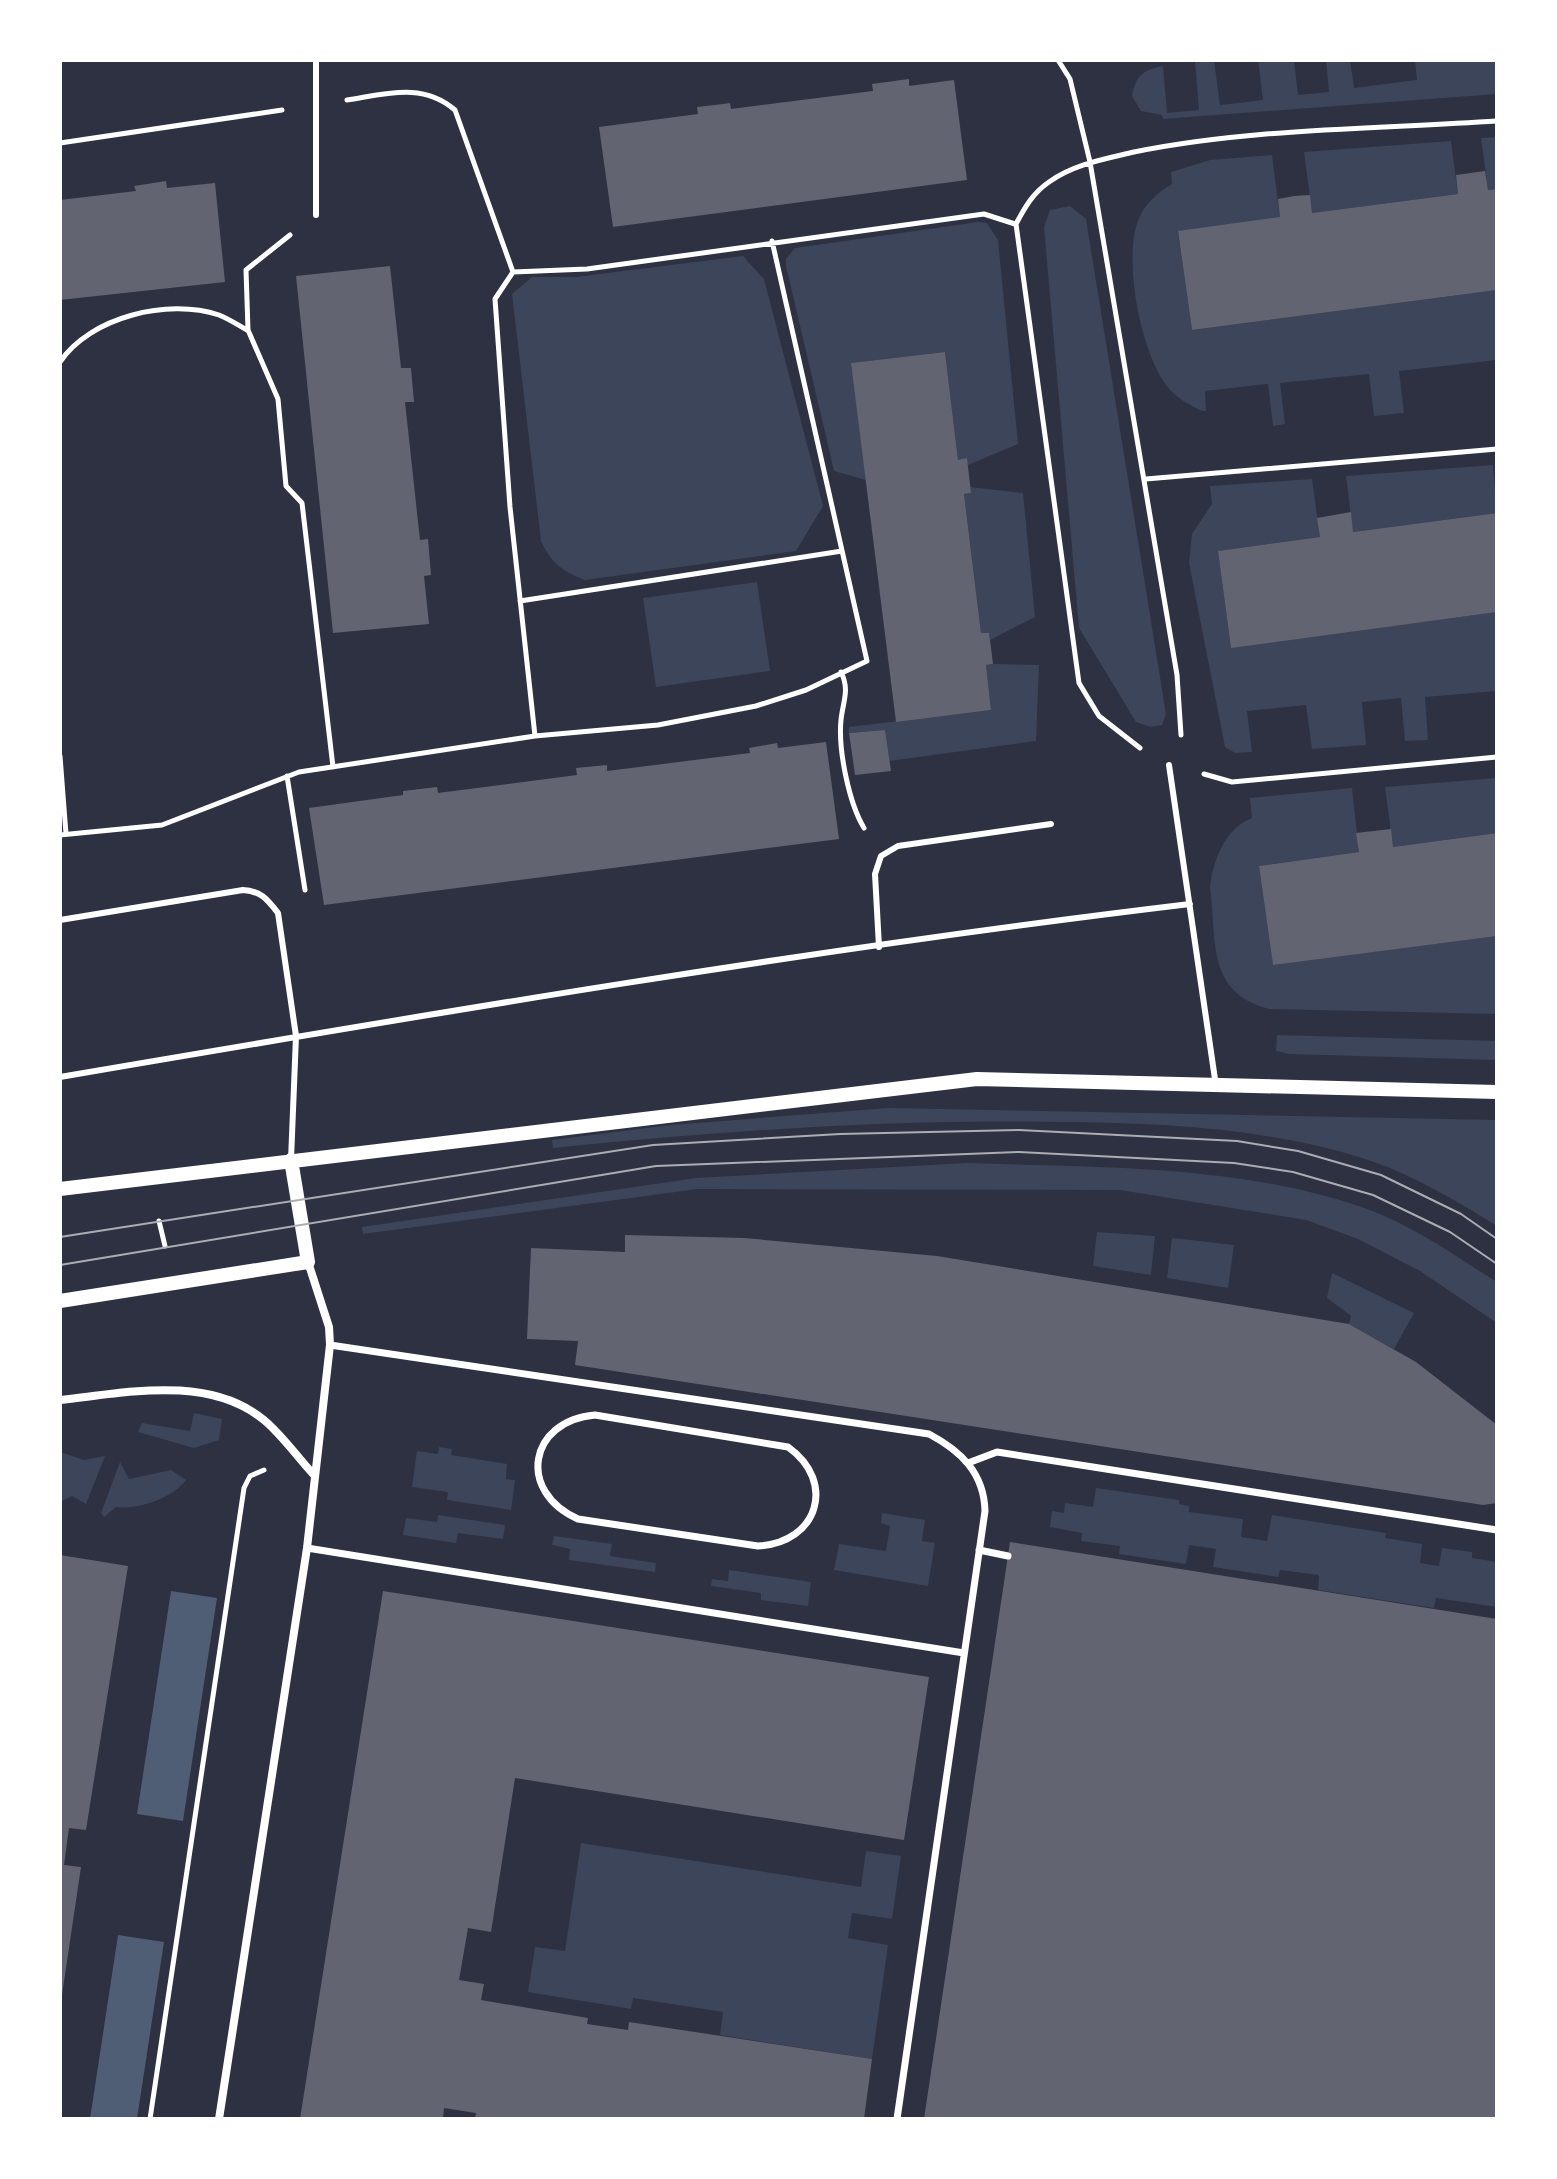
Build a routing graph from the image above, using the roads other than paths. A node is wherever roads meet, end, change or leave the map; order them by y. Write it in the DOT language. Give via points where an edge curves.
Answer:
graph roads {
  1 [pos="316,60"];
  2 [pos="316,215"];
  3 [pos="1169,765"];
  4 [pos="1051,824"];
  5 [pos="1190,904"];
  6 [pos="60,920"];
  7 [pos="879,947"];
  8 [pos="296,1036"];
  9 [pos="60,1077"];
  10 [pos="1216,1088"];
  11 [pos="1497,1092"];
  12 [pos="291,1160"];
  13 [pos="60,1189"];
  14 [pos="308,1262"];
  15 [pos="60,1301"];
  16 [pos="330,1345"];
  17 [pos="60,1400"];
  18 [pos="968,1463"];
  19 [pos="315,1476"];
  20 [pos="578,1519"];
  21 [pos="1497,1530"];
  22 [pos="307,1548"];
  23 [pos="979,1550"];
  24 [pos="1008,1556"];
  25 [pos="964,1653"];
  26 [pos="219,2119"];
  27 [pos="897,2119"];
  1 -- 2 [label="lane"];
  3 -- 5 [label="lane"];
  4 -- 7 [label="lane" via="898,846 881,856 875,874"];
  5 -- 7 [label="lane"];
  5 -- 10 [label="lane"];
  6 -- 8 [label="lane" via="257,891 278,913"];
  7 -- 8 [label="lane"];
  8 -- 9 [label="lane"];
  8 -- 12 [label="lane"];
  10 -- 11 [label="street"];
  10 -- 12 [label="street" via="977,1079"];
  12 -- 13 [label="street"];
  12 -- 14 [label="street"];
  14 -- 15 [label="street"];
  14 -- 16 [label="street"];
  16 -- 18 [label="street" via="929,1434"];
  16 -- 19 [label="street"];
  17 -- 19 [label="street" via="166,1389 224,1400 264,1420"];
  18 -- 21 [label="street" via="997,1452"];
  18 -- 23 [label="street" via="985,1495"];
  19 -- 22 [label="street"];
  20 -- 20 [label="street" via="773,1546 799,1533 816,1495 809,1467 775,1443 581,1416 546,1439 538,1466 545,1494"];
  22 -- 25 [label="street"];
  22 -- 26 [label="street"];
  23 -- 24 [label="street"];
  23 -- 25 [label="street"];
  25 -- 27 [label="street"];
}
